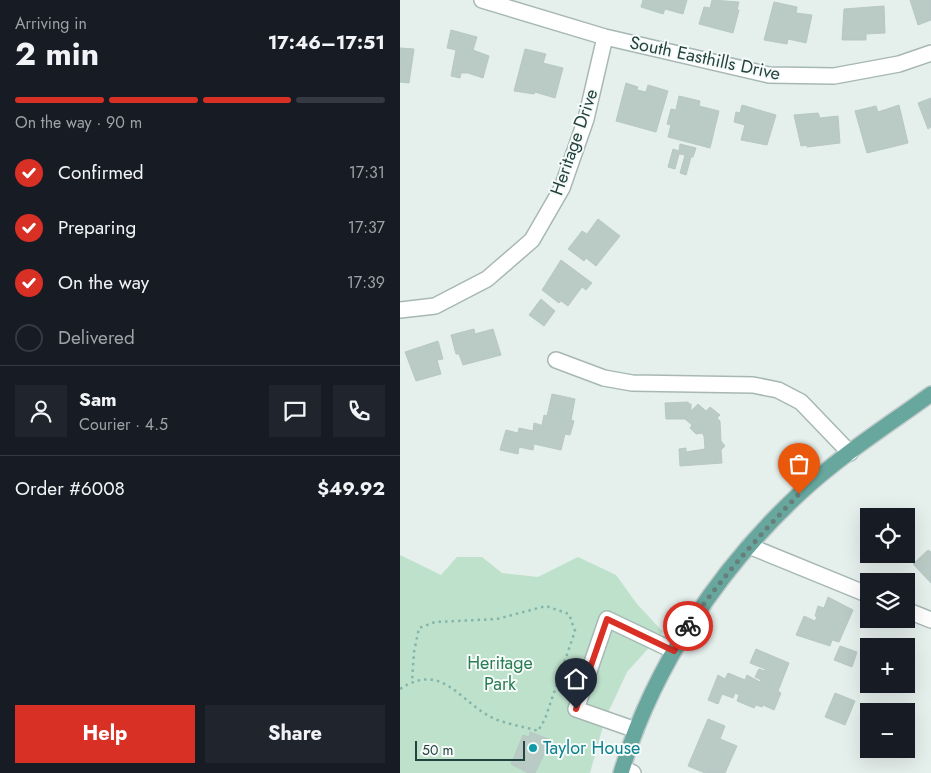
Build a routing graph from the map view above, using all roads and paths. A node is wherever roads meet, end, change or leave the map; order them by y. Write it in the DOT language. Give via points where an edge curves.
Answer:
graph roads {
  1 [pos="482,0"];
  2 [pos="605,37"];
  3 [pos="931,53"];
  4 [pos="400,310"];
  5 [pos="556,360"];
  6 [pos="931,394"];
  7 [pos="850,453"];
  8 [pos="750,546"];
  9 [pos="860,591"];
  10 [pos="915,614"];
  11 [pos="931,620"];
  12 [pos="674,651"];
  13 [pos="412,681"];
  14 [pos="400,689"];
  15 [pos="636,730"];
  16 [pos="626,771"];
  1 -- 2 [label="street, South Easthills Drive"];
  2 -- 3 [label="street, South Easthills Drive" via="768,75 834,76 899,64"];
  2 -- 4 [label="street, Heritage Drive" via="586,119 562,188 532,240 487,279 435,306"];
  5 -- 7 [label="street" via="604,378 632,383 753,385 778,390 801,402"];
  6 -- 7 [label="main road"];
  7 -- 8 [label="main road" via="799,494"];
  8 -- 9 [label="street"];
  8 -- 12 [label="main road" via="714,589"];
  10 -- 11 [label="street"];
  12 -- 15 [label="main road"];
  12 -- 15 [label="street" via="607,619 576,709"];
  13 -- 13 [label="path" via="430,680 450,686 489,716 538,731 575,631 568,614 546,606 497,619 435,622 419,628"];
  13 -- 14 [label="path"];
  15 -- 16 [label="main road"];
}
